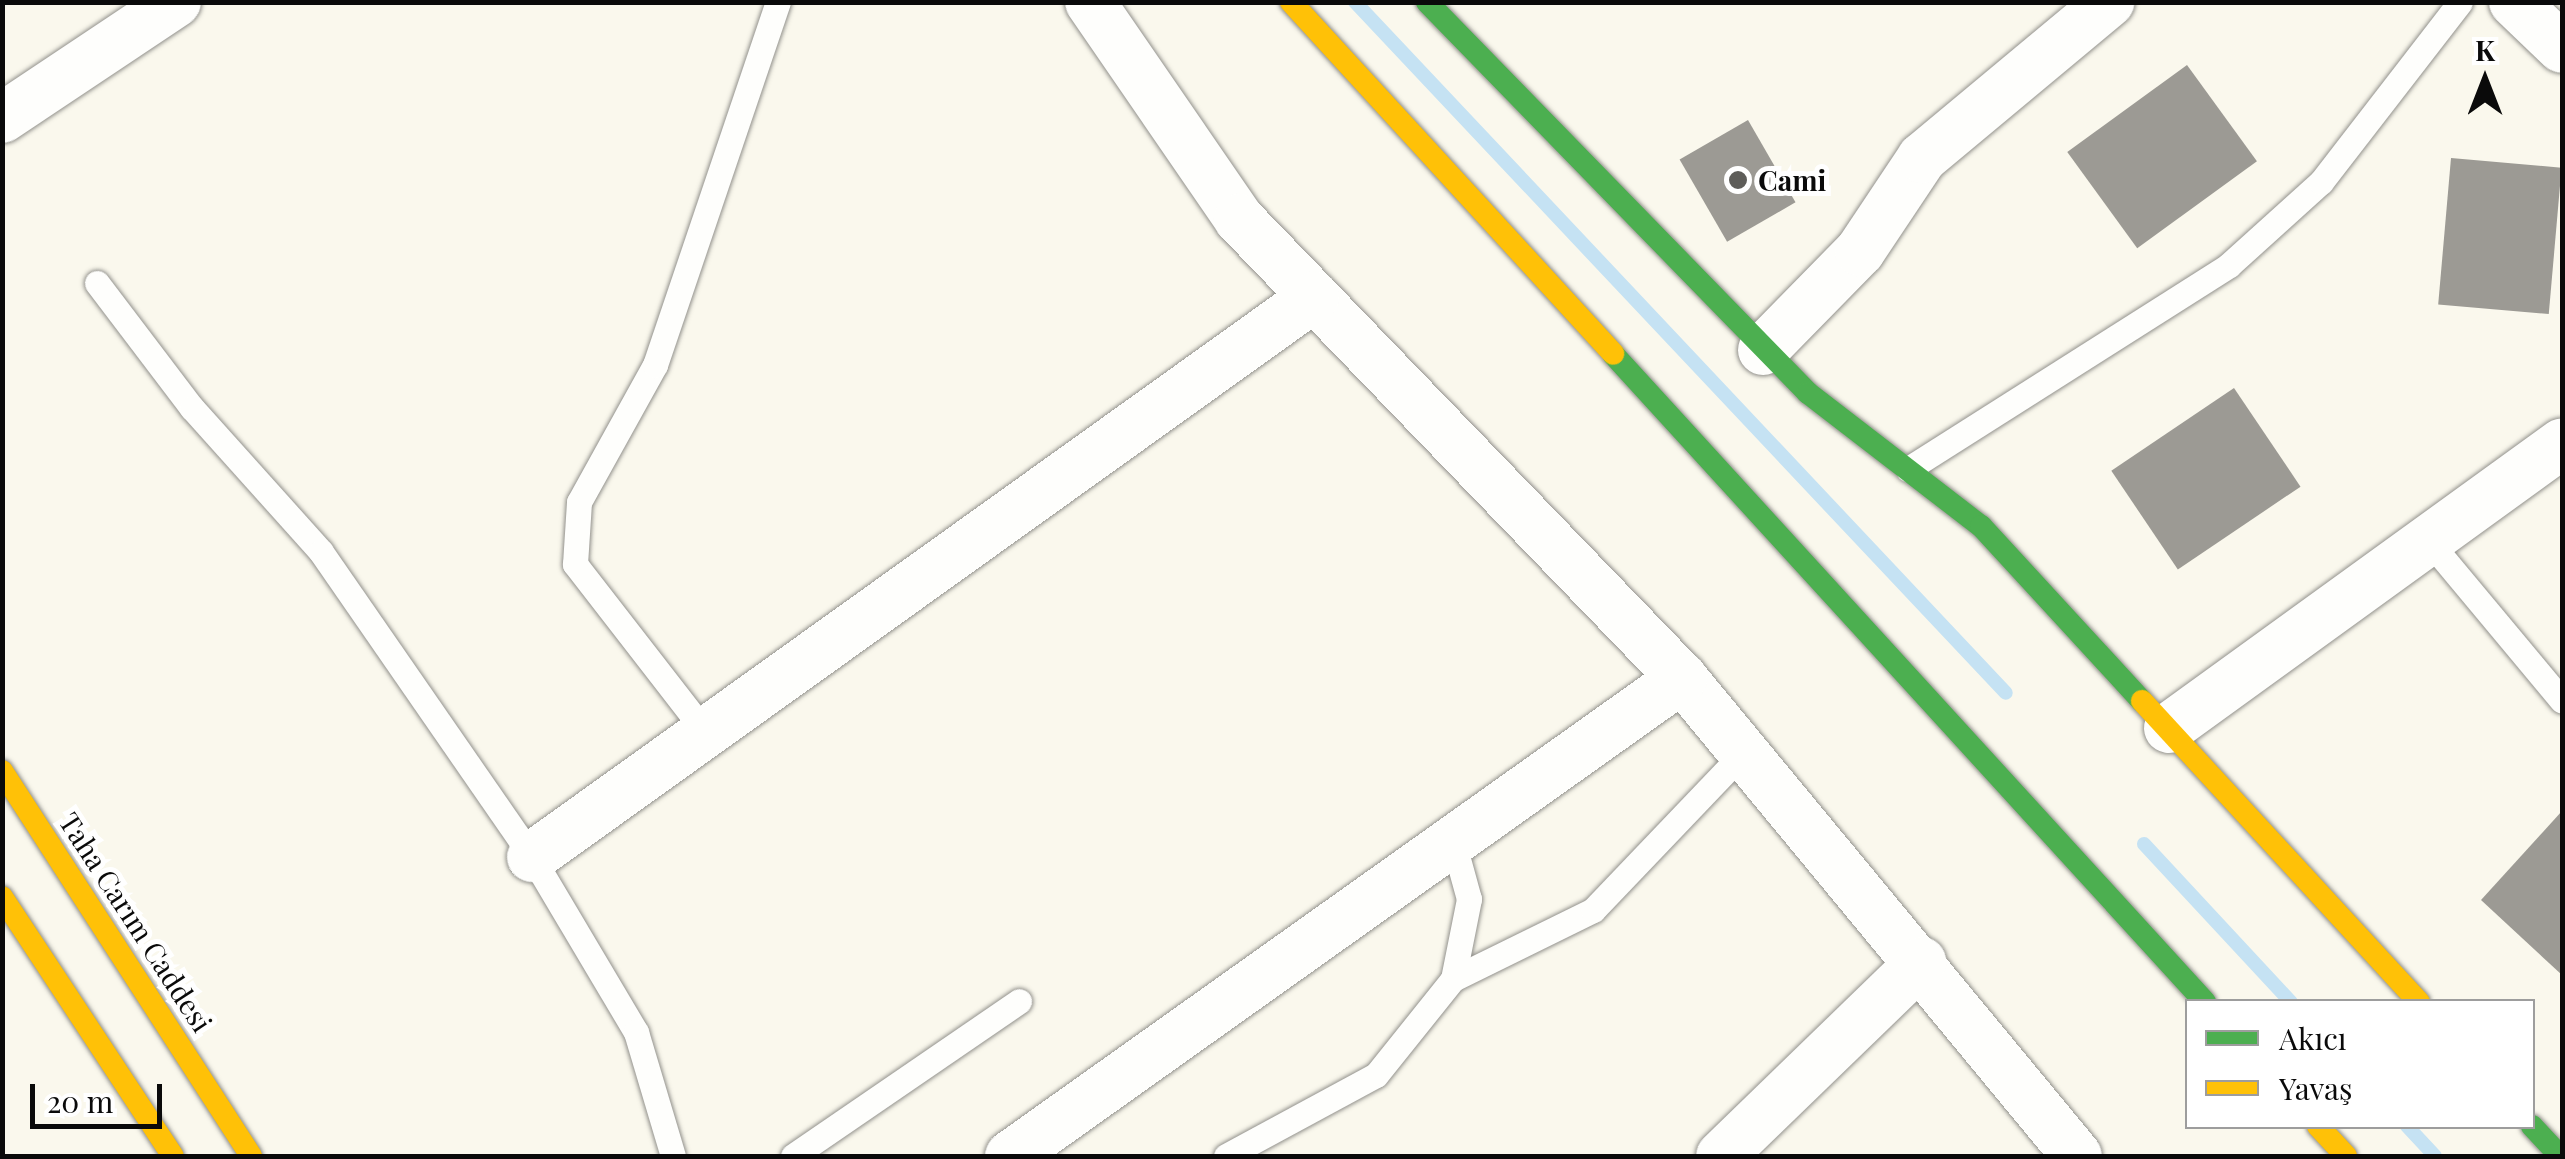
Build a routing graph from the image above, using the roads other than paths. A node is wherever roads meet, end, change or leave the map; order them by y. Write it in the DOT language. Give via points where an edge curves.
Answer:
graph roads {
  1 [pos="176,2"];
  2 [pos="778,2"];
  3 [pos="1090,2"];
  4 [pos="1291,2"];
  5 [pos="1427,2"];
  6 [pos="2110,2"];
  7 [pos="2460,2"];
  8 [pos="2514,2"];
  9 [pos="2562,48"];
  10 [pos="2,118"];
  11 [pos="97,284"];
  12 [pos="1314,297"];
  13 [pos="1763,350"];
  14 [pos="2562,443"];
  15 [pos="1908,469"];
  16 [pos="2428,540"];
  17 [pos="1682,678"];
  18 [pos="2562,701"];
  19 [pos="2169,728"];
  20 [pos="706,733"];
  21 [pos="1744,752"];
  22 [pos="2,771"];
  23 [pos="1454,842"];
  24 [pos="532,857"];
  25 [pos="2,897"];
  26 [pos="1920,962"];
  27 [pos="1454,979"];
  28 [pos="2202,999"];
  29 [pos="2415,999"];
  30 [pos="1018,1001"];
  31 [pos="2321,1129"];
  32 [pos="2535,1129"];
  33 [pos="173,1156"];
  34 [pos="251,1156"];
  35 [pos="673,1156"];
  36 [pos="793,1156"];
  37 [pos="1010,1156"];
  38 [pos="1226,1156"];
  39 [pos="1720,1156"];
  40 [pos="2078,1156"];
  41 [pos="2346,1156"];
  42 [pos="2560,1156"];
  1 -- 10 [label="street"];
  2 -- 20 [label="lane" via="656,365 579,502 575,564"];
  3 -- 12 [label="street" via="1239,219"];
  4 -- 28 [label="main road"];
  5 -- 13 [label="main road"];
  6 -- 13 [label="street" via="1922,158 1860,251"];
  7 -- 15 [label="lane" via="2321,182 2229,265"];
  8 -- 9 [label="street"];
  11 -- 24 [label="lane" via="192,408 321,552"];
  12 -- 17 [label="street"];
  12 -- 20 [label="street"];
  13 -- 15 [label="main road"];
  14 -- 16 [label="street"];
  15 -- 19 [label="main road" via="1981,526"];
  16 -- 18 [label="lane"];
  16 -- 19 [label="street"];
  17 -- 21 [label="street"];
  17 -- 23 [label="street"];
  19 -- 29 [label="main road"];
  20 -- 24 [label="street"];
  21 -- 26 [label="street"];
  21 -- 27 [label="lane" via="1593,910"];
  22 -- 34 [label="main road, Taha Carım Caddesi"];
  23 -- 27 [label="lane" via="1469,899"];
  23 -- 37 [label="street"];
  24 -- 35 [label="lane" via="636,1032"];
  25 -- 33 [label="main road"];
  26 -- 39 [label="street"];
  26 -- 40 [label="street"];
  27 -- 38 [label="lane" via="1376,1076"];
  30 -- 36 [label="lane"];
  31 -- 41 [label="main road"];
  32 -- 42 [label="main road"];
}
